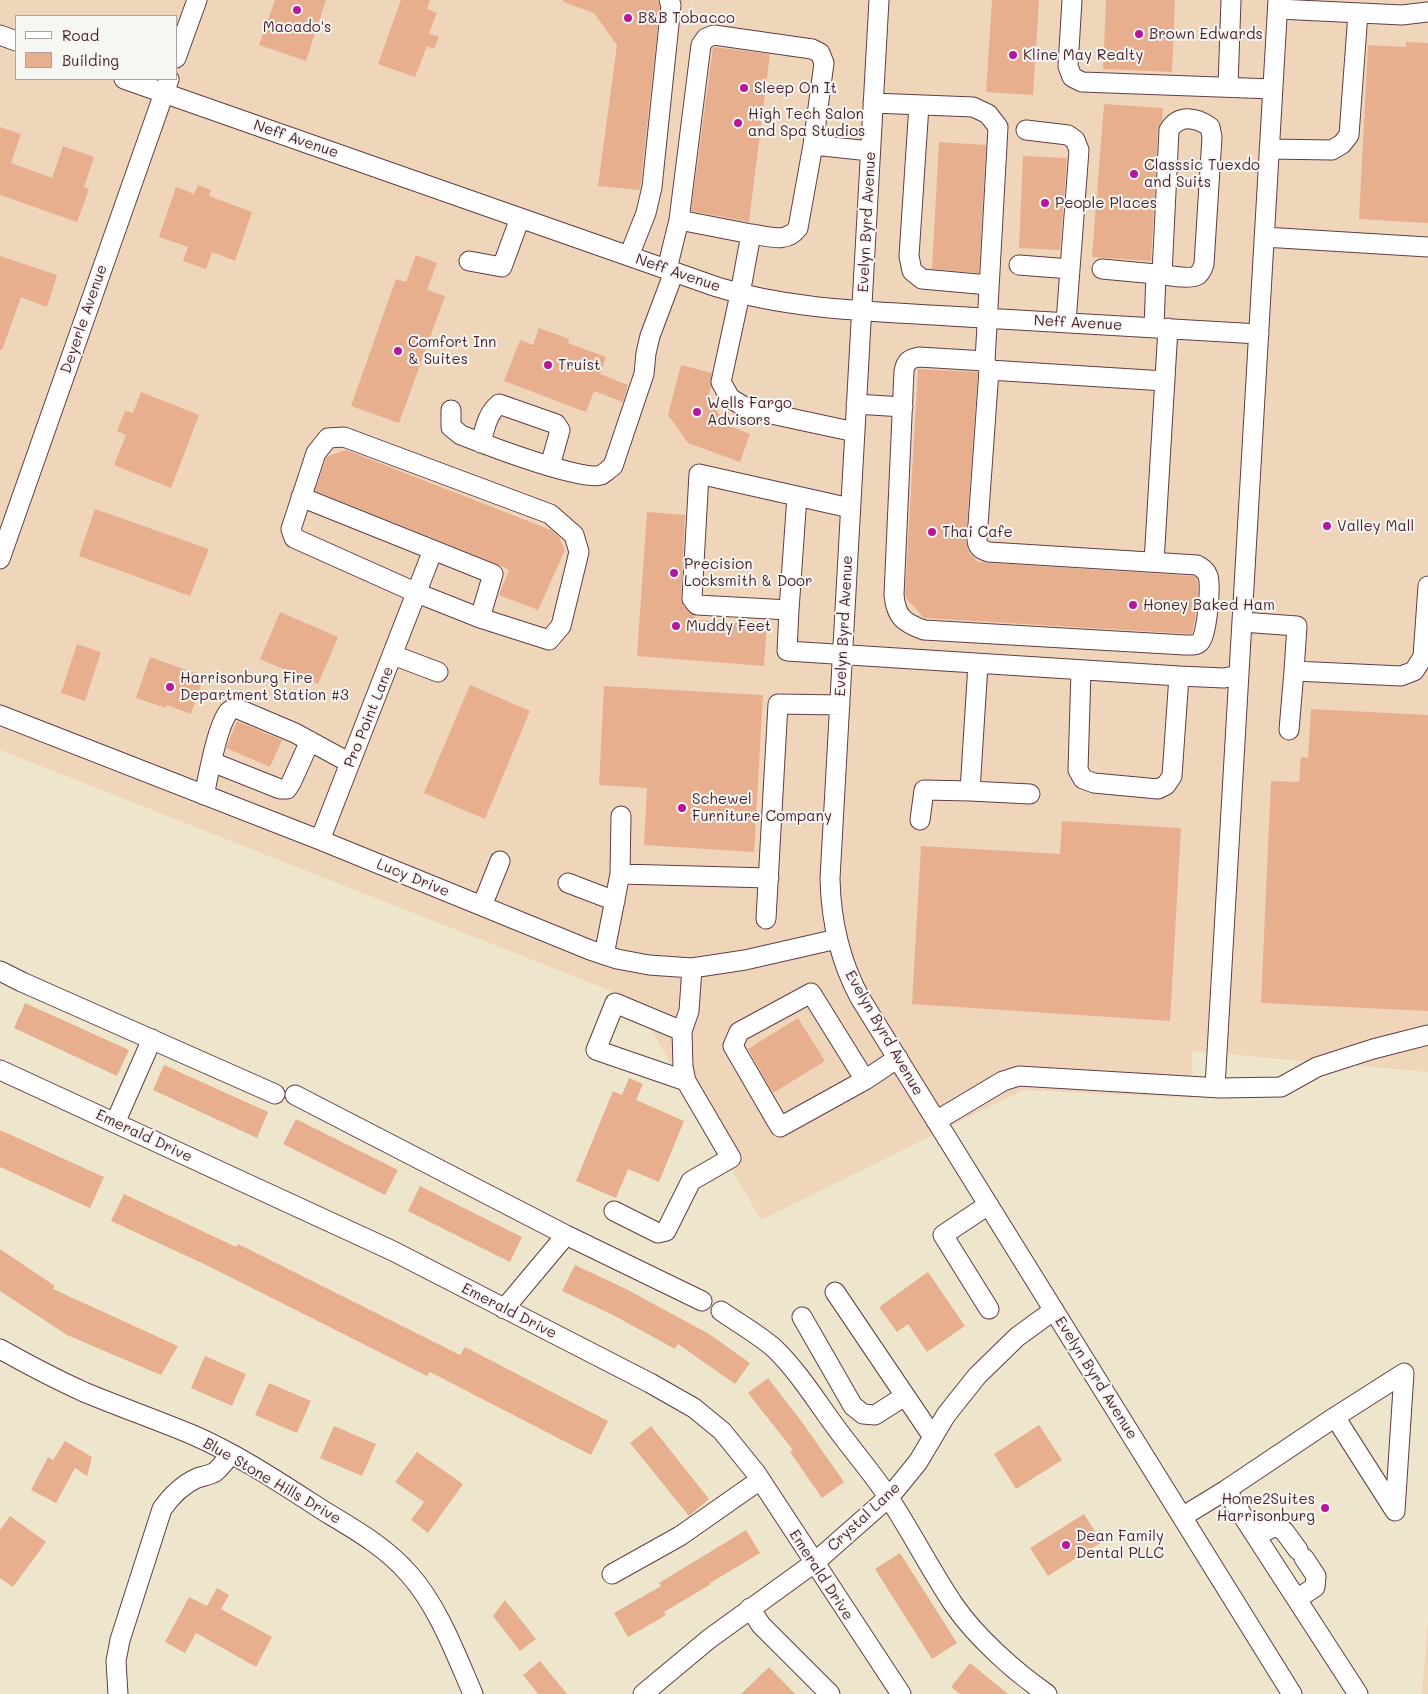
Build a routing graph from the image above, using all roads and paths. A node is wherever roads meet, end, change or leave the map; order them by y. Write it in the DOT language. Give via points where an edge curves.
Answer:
graph roads {
  1 [pos="197,0"];
  2 [pos="669,0"];
  3 [pos="879,0"];
  4 [pos="1072,0"];
  5 [pos="1231,0"];
  6 [pos="1278,4"];
  7 [pos="1428,12"];
  8 [pos="1358,13"];
  9 [pos="0,35"];
  10 [pos="15,41"];
  11 [pos="178,52"];
  12 [pos="130,80"];
  13 [pos="167,86"];
  14 [pos="1228,87"];
  15 [pos="1273,89"];
  16 [pos="873,103"];
  17 [pos="919,105"];
  18 [pos="1026,130"];
  19 [pos="813,145"];
  20 [pos="1270,149"];
  21 [pos="870,151"];
  22 [pos="520,218"];
  23 [pos="679,220"];
  24 [pos="751,234"];
  25 [pos="1264,237"];
  26 [pos="1428,247"];
  27 [pos="629,256"];
  28 [pos="469,261"];
  29 [pos="1019,265"];
  30 [pos="1102,269"];
  31 [pos="1070,270"];
  32 [pos="671,271"];
  33 [pos="1159,274"];
  34 [pos="989,285"];
  35 [pos="740,294"];
  36 [pos="862,310"];
  37 [pos="988,318"];
  38 [pos="1066,322"];
  39 [pos="1161,328"];
  40 [pos="1259,334"];
  41 [pos="987,366"];
  42 [pos="1165,381"];
  43 [pos="856,404"];
  44 [pos="903,407"];
  45 [pos="451,410"];
  46 [pos="855,432"];
  47 [pos="481,442"];
  48 [pos="550,466"];
  49 [pos="797,496"];
  50 [pos="301,497"];
  51 [pos="850,508"];
  52 [pos="434,550"];
  53 [pos="0,559"];
  54 [pos="1154,562"];
  55 [pos="1428,586"];
  56 [pos="417,593"];
  57 [pos="789,610"];
  58 [pos="480,618"];
  59 [pos="1242,622"];
  60 [pos="1136,642"];
  61 [pos="393,654"];
  62 [pos="843,655"];
  63 [pos="978,664"];
  64 [pos="1081,671"];
  65 [pos="1294,671"];
  66 [pos="438,672"];
  67 [pos="1134,674"];
  68 [pos="1239,675"];
  69 [pos="1179,676"];
  70 [pos="840,706"];
  71 [pos="0,715"];
  72 [pos="1289,730"];
  73 [pos="310,742"];
  74 [pos="212,762"];
  75 [pos="350,764"];
  76 [pos="970,791"];
  77 [pos="1030,794"];
  78 [pos="204,795"];
  79 [pos="621,816"];
  80 [pos="920,820"];
  81 [pos="320,840"];
  82 [pos="500,861"];
  83 [pos="620,874"];
  84 [pos="769,878"];
  85 [pos="568,883"];
  86 [pos="614,901"];
  87 [pos="482,906"];
  88 [pos="766,919"];
  89 [pos="837,939"];
  90 [pos="604,955"];
  91 [pos="692,968"];
  92 [pos="0,970"];
  93 [pos="682,1031"];
  94 [pos="1428,1035"];
  95 [pos="152,1039"];
  96 [pos="898,1058"];
  97 [pos="0,1070"];
  98 [pos="865,1080"];
  99 [pos="686,1081"];
  100 [pos="1215,1087"];
  101 [pos="275,1094"];
  102 [pos="295,1095"];
  103 [pos="936,1121"];
  104 [pos="115,1123"];
  105 [pos="988,1205"];
  106 [pos="614,1211"];
  107 [pos="566,1236"];
  108 [pos="835,1292"];
  109 [pos="702,1301"];
  110 [pos="504,1309"];
  111 [pos="989,1309"];
  112 [pos="1054,1310"];
  113 [pos="721,1311"];
  114 [pos="802,1317"];
  115 [pos="0,1349"];
  116 [pos="905,1396"];
  117 [pos="1335,1417"];
  118 [pos="933,1437"];
  119 [pos="231,1454"];
  120 [pos="760,1480"];
  121 [pos="1226,1490"];
  122 [pos="888,1497"];
  123 [pos="1182,1516"];
  124 [pos="1256,1536"];
  125 [pos="814,1563"];
  126 [pos="612,1574"];
  127 [pos="1297,1599"];
  128 [pos="750,1608"];
  129 [pos="118,1694"];
  130 [pos="473,1694"];
  131 [pos="643,1694"];
  132 [pos="830,1694"];
  133 [pos="900,1694"];
  134 [pos="1047,1694"];
  135 [pos="1292,1694"];
  136 [pos="1358,1694"];
  1 -- 11 [label="street"];
  2 -- 27 [label="street" via="652,187"];
  3 -- 16 [label="street, Evelyn Byrd Avenue"];
  4 -- 14 [label="street" via="1068,66 1072,77 1082,82"];
  5 -- 14 [label="street"];
  6 -- 8 [label="street"];
  6 -- 15 [label="street"];
  7 -- 8 [label="street" via="1402,15"];
  8 -- 20 [label="street" via="1349,135 1332,150"];
  9 -- 10 [label="street"];
  12 -- 13 [label="street, Neff Avenue"];
  13 -- 22 [label="street, Neff Avenue"];
  13 -- 53 [label="street, Deyerle Avenue"];
  14 -- 15 [label="street"];
  15 -- 20 [label="street"];
  16 -- 17 [label="street"];
  16 -- 21 [label="street, Evelyn Byrd Avenue"];
  17 -- 34 [label="street" via="973,107 988,114 998,127"];
  17 -- 34 [label="street" via="909,256 912,270 922,279"];
  18 -- 31 [label="street" via="1068,135 1075,140 1079,150"];
  19 -- 21 [label="street"];
  19 -- 23 [label="street" via="824,63 820,53 812,49 714,35 706,38 701,45"];
  19 -- 24 [label="street" via="798,228 785,238"];
  20 -- 25 [label="street"];
  21 -- 36 [label="street, Evelyn Byrd Avenue"];
  22 -- 27 [label="street, Neff Avenue"];
  22 -- 28 [label="street" via="500,275"];
  23 -- 24 [label="street"];
  23 -- 32 [label="street"];
  24 -- 35 [label="street"];
  25 -- 26 [label="street"];
  25 -- 40 [label="street"];
  27 -- 32 [label="street, Neff Avenue"];
  29 -- 31 [label="street"];
  30 -- 33 [label="street"];
  31 -- 38 [label="street"];
  32 -- 35 [label="street, Neff Avenue"];
  32 -- 48 [label="street" via="650,336 644,374 613,466 601,475 590,476"];
  33 -- 33 [label="street" via="1193,278 1200,274 1204,264 1212,137 1210,126 1201,120 1182,118 1169,130"];
  33 -- 39 [label="street"];
  34 -- 37 [label="street"];
  35 -- 36 [label="street, Neff Avenue" via="793,305"];
  35 -- 46 [label="street" via="721,382 730,398 748,410"];
  36 -- 37 [label="street, Neff Avenue"];
  36 -- 43 [label="street, Evelyn Byrd Avenue"];
  37 -- 38 [label="street, Neff Avenue"];
  37 -- 41 [label="street"];
  38 -- 39 [label="street, Neff Avenue"];
  39 -- 40 [label="street, Neff Avenue"];
  39 -- 42 [label="street"];
  40 -- 59 [label="street"];
  41 -- 42 [label="street"];
  41 -- 44 [label="street" via="919,357 911,359 904,370"];
  41 -- 54 [label="street" via="977,539 980,548 989,552"];
  42 -- 54 [label="street"];
  43 -- 44 [label="street"];
  43 -- 46 [label="street, Evelyn Byrd Avenue"];
  44 -- 60 [label="street" via="894,595 895,608 902,618 924,630"];
  45 -- 47 [label="street" via="451,426 461,436"];
  46 -- 51 [label="street, Evelyn Byrd Avenue"];
  47 -- 48 [label="street"];
  47 -- 48 [label="street" via="488,416 499,404 556,424 560,430"];
  49 -- 51 [label="street"];
  49 -- 57 [label="street"];
  49 -- 57 [label="street" via="699,474 692,599 697,605"];
  50 -- 52 [label="street"];
  50 -- 56 [label="street" via="290,529 294,538"];
  50 -- 58 [label="street" via="316,453 328,438 344,437 550,514 574,535 579,552 561,626 549,640"];
  51 -- 62 [label="street, Evelyn Byrd Avenue"];
  52 -- 56 [label="street, Pro Point Lane"];
  52 -- 58 [label="street" via="493,574"];
  54 -- 60 [label="street" via="1197,565 1204,569 1209,586 1205,634 1194,646"];
  55 -- 65 [label="street" via="1423,657 1414,671 1401,676"];
  56 -- 58 [label="street"];
  56 -- 61 [label="street, Pro Point Lane"];
  57 -- 62 [label="street" via="787,651"];
  59 -- 65 [label="street" via="1297,626"];
  59 -- 68 [label="street"];
  60 -- 67 [label="street"];
  61 -- 66 [label="street"];
  61 -- 75 [label="street, Pro Point Lane"];
  62 -- 63 [label="street"];
  62 -- 70 [label="street, Evelyn Byrd Avenue"];
  63 -- 64 [label="street"];
  63 -- 76 [label="street"];
  64 -- 67 [label="street"];
  64 -- 69 [label="street" via="1078,770 1083,779 1094,783 1158,789 1166,785 1172,776"];
  65 -- 72 [label="street"];
  67 -- 69 [label="street"];
  68 -- 69 [label="street" via="1224,678"];
  68 -- 100 [label="street"];
  70 -- 84 [label="street" via="778,704"];
  70 -- 89 [label="street, Evelyn Byrd Avenue" via="830,879"];
  71 -- 78 [label="street, Lucy Drive"];
  73 -- 74 [label="street" via="287,788 280,789"];
  73 -- 74 [label="street" via="236,708 227,714"];
  73 -- 75 [label="street"];
  74 -- 78 [label="street"];
  75 -- 81 [label="street, Pro Point Lane"];
  76 -- 77 [label="street"];
  76 -- 80 [label="street" via="924,790"];
  78 -- 81 [label="street, Lucy Drive"];
  79 -- 83 [label="street"];
  81 -- 87 [label="street, Lucy Drive"];
  82 -- 87 [label="street"];
  83 -- 84 [label="street"];
  83 -- 86 [label="street"];
  84 -- 88 [label="street"];
  85 -- 86 [label="street"];
  86 -- 90 [label="street"];
  87 -- 90 [label="street, Lucy Drive"];
  89 -- 91 [label="street, Lucy Drive" via="745,960"];
  89 -- 96 [label="street, Evelyn Byrd Avenue" via="855,989"];
  90 -- 91 [label="street, Lucy Drive" via="649,965"];
  91 -- 93 [label="street" via="689,1011"];
  92 -- 95 [label="street"];
  93 -- 99 [label="street"];
  93 -- 99 [label="street" via="615,1003 596,1050"];
  94 -- 100 [label="street" via="1373,1048 1317,1067 1281,1087"];
  95 -- 101 [label="street"];
  95 -- 104 [label="street"];
  96 -- 98 [label="street"];
  96 -- 103 [label="street, Evelyn Byrd Avenue"];
  97 -- 104 [label="street, Emerald Drive"];
  98 -- 98 [label="street" via="780,1127 733,1046 739,1032 811,994"];
  99 -- 106 [label="street" via="731,1158 691,1181 666,1231 658,1233"];
  100 -- 103 [label="street" via="1019,1076 1003,1081"];
  102 -- 107 [label="street"];
  103 -- 105 [label="street, Evelyn Byrd Avenue"];
  104 -- 110 [label="street, Emerald Drive" via="354,1232"];
  105 -- 111 [label="street" via="943,1235"];
  105 -- 112 [label="street, Evelyn Byrd Avenue"];
  107 -- 109 [label="street"];
  107 -- 110 [label="street"];
  108 -- 116 [label="street"];
  110 -- 120 [label="street, Emerald Drive" via="694,1408 722,1431"];
  112 -- 118 [label="street, Crystal Lane" via="991,1361 946,1414"];
  112 -- 123 [label="street, Evelyn Byrd Avenue"];
  113 -- 122 [label="street" via="776,1350"];
  114 -- 116 [label="street" via="854,1406 864,1414 874,1415"];
  115 -- 119 [label="street, Blue Stone Hills Drive" via="84,1391"];
  116 -- 118 [label="street"];
  117 -- 117 [label="street" via="1340,1425 1395,1511 1404,1373"];
  117 -- 121 [label="street"];
  118 -- 122 [label="street, Crystal Lane" via="918,1462"];
  119 -- 129 [label="street" via="213,1473 178,1490 162,1509 120,1640 116,1670"];
  119 -- 130 [label="street, Blue Stone Hills Drive" via="356,1531 403,1568 426,1597"];
  120 -- 125 [label="street, Emerald Drive"];
  120 -- 126 [label="street" via="680,1536"];
  121 -- 123 [label="street"];
  121 -- 124 [label="street"];
  122 -- 125 [label="street, Crystal Lane"];
  122 -- 134 [label="street" via="956,1607 1000,1655"];
  123 -- 135 [label="street, Evelyn Byrd Avenue"];
  124 -- 127 [label="street"];
  124 -- 127 [label="street" via="1275,1526 1284,1531 1316,1576 1315,1586"];
  125 -- 128 [label="street, Crystal Lane"];
  125 -- 133 [label="street, Emerald Drive"];
  127 -- 136 [label="street"];
  128 -- 131 [label="street, Crystal Lane"];
  128 -- 132 [label="street" via="761,1625"];
}
